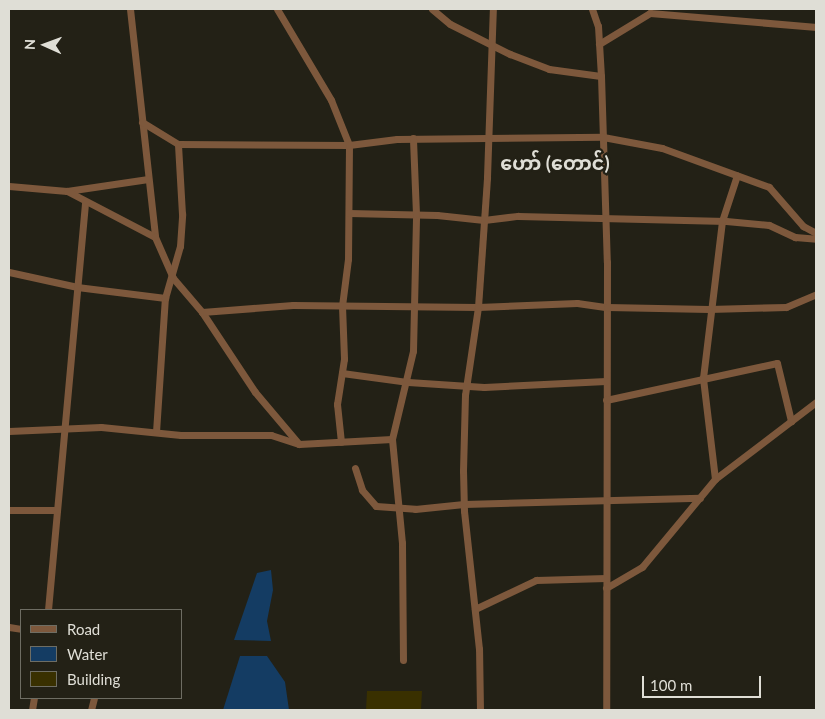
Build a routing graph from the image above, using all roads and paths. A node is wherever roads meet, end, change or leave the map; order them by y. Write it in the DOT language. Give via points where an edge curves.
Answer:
graph roads {
  1 [pos="130,9"];
  2 [pos="277,9"];
  3 [pos="432,9"];
  4 [pos="493,9"];
  5 [pos="592,9"];
  6 [pos="703,9"];
  7 [pos="706,18"];
  8 [pos="816,28"];
  9 [pos="599,44"];
  10 [pos="491,46"];
  11 [pos="601,76"];
  12 [pos="142,122"];
  13 [pos="488,137"];
  14 [pos="603,137"];
  15 [pos="413,138"];
  16 [pos="178,144"];
  17 [pos="350,145"];
  18 [pos="737,175"];
  19 [pos="148,179"];
  20 [pos="9,186"];
  21 [pos="67,191"];
  22 [pos="85,202"];
  23 [pos="349,213"];
  24 [pos="416,214"];
  25 [pos="606,217"];
  26 [pos="484,220"];
  27 [pos="722,221"];
  28 [pos="816,233"];
  29 [pos="155,237"];
  30 [pos="816,239"];
  31 [pos="9,272"];
  32 [pos="173,278"];
  33 [pos="77,286"];
  34 [pos="816,294"];
  35 [pos="165,298"];
  36 [pos="342,306"];
  37 [pos="607,307"];
  38 [pos="414,308"];
  39 [pos="478,308"];
  40 [pos="709,309"];
  41 [pos="202,312"];
  42 [pos="342,373"];
  43 [pos="703,378"];
  44 [pos="606,381"];
  45 [pos="408,382"];
  46 [pos="467,387"];
  47 [pos="606,400"];
  48 [pos="816,402"];
  49 [pos="791,421"];
  50 [pos="64,430"];
  51 [pos="9,432"];
  52 [pos="156,432"];
  53 [pos="392,440"];
  54 [pos="341,442"];
  55 [pos="299,444"];
  56 [pos="356,468"];
  57 [pos="714,479"];
  58 [pos="700,498"];
  59 [pos="605,502"];
  60 [pos="464,504"];
  61 [pos="396,508"];
  62 [pos="9,510"];
  63 [pos="57,510"];
  64 [pos="606,578"];
  65 [pos="606,588"];
  66 [pos="48,609"];
  67 [pos="475,609"];
  68 [pos="403,660"];
  69 [pos="480,710"];
  70 [pos="606,710"];
  1 -- 12 [label="street"];
  2 -- 17 [label="street" via="331,100"];
  3 -- 10 [label="street" via="450,24"];
  4 -- 10 [label="street"];
  5 -- 9 [label="street"];
  6 -- 7 [label="street"];
  7 -- 8 [label="street"];
  7 -- 9 [label="street" via="650,13"];
  9 -- 11 [label="street"];
  10 -- 11 [label="street" via="549,69"];
  10 -- 13 [label="street"];
  11 -- 14 [label="street"];
  12 -- 16 [label="street"];
  12 -- 19 [label="street"];
  13 -- 14 [label="street"];
  13 -- 15 [label="street"];
  13 -- 26 [label="street"];
  14 -- 18 [label="street" via="662,148"];
  14 -- 25 [label="street"];
  15 -- 17 [label="street"];
  15 -- 24 [label="street"];
  16 -- 17 [label="street"];
  16 -- 32 [label="street" via="182,214"];
  17 -- 23 [label="street"];
  18 -- 27 [label="street"];
  18 -- 28 [label="street" via="770,187 802,226"];
  19 -- 21 [label="street"];
  19 -- 29 [label="street"];
  20 -- 21 [label="street"];
  21 -- 22 [label="street"];
  22 -- 29 [label="street" via="115,214"];
  22 -- 33 [label="street"];
  23 -- 24 [label="street"];
  23 -- 36 [label="street"];
  24 -- 26 [label="street"];
  24 -- 38 [label="street"];
  25 -- 26 [label="street" via="518,216"];
  25 -- 27 [label="street"];
  25 -- 37 [label="street"];
  26 -- 39 [label="street"];
  27 -- 30 [label="street" via="770,225 795,237"];
  27 -- 40 [label="street"];
  29 -- 32 [label="street"];
  31 -- 33 [label="street"];
  32 -- 35 [label="street"];
  32 -- 41 [label="street"];
  33 -- 35 [label="street"];
  33 -- 50 [label="street"];
  34 -- 40 [label="street" via="786,307"];
  35 -- 52 [label="street"];
  36 -- 38 [label="street"];
  36 -- 41 [label="street" via="238,307"];
  36 -- 42 [label="street"];
  37 -- 39 [label="street" via="577,303"];
  37 -- 40 [label="street"];
  37 -- 44 [label="street"];
  38 -- 39 [label="street"];
  38 -- 45 [label="street"];
  39 -- 46 [label="street"];
  40 -- 43 [label="street"];
  41 -- 55 [label="street" via="256,392"];
  42 -- 45 [label="street"];
  42 -- 54 [label="street" via="337,404"];
  43 -- 47 [label="street"];
  43 -- 49 [label="street" via="776,363"];
  43 -- 57 [label="street"];
  44 -- 46 [label="street"];
  44 -- 47 [label="street"];
  45 -- 46 [label="street"];
  45 -- 53 [label="street"];
  46 -- 60 [label="street"];
  47 -- 59 [label="street"];
  48 -- 49 [label="street"];
  49 -- 57 [label="street"];
  50 -- 51 [label="street"];
  50 -- 52 [label="street" via="100,427"];
  50 -- 63 [label="street"];
  52 -- 55 [label="street" via="271,436"];
  53 -- 54 [label="street"];
  53 -- 61 [label="street"];
  54 -- 55 [label="street"];
  56 -- 61 [label="street" via="362,490 376,506"];
  57 -- 58 [label="street"];
  58 -- 59 [label="street"];
  58 -- 65 [label="street" via="642,567"];
  59 -- 60 [label="street"];
  59 -- 64 [label="street"];
  60 -- 61 [label="street"];
  60 -- 67 [label="street"];
  61 -- 68 [label="street" via="402,543"];
  62 -- 63 [label="street"];
  63 -- 66 [label="street"];
  64 -- 65 [label="street"];
  64 -- 67 [label="street" via="536,580"];
  65 -- 70 [label="street"];
  67 -- 69 [label="street"];
}
